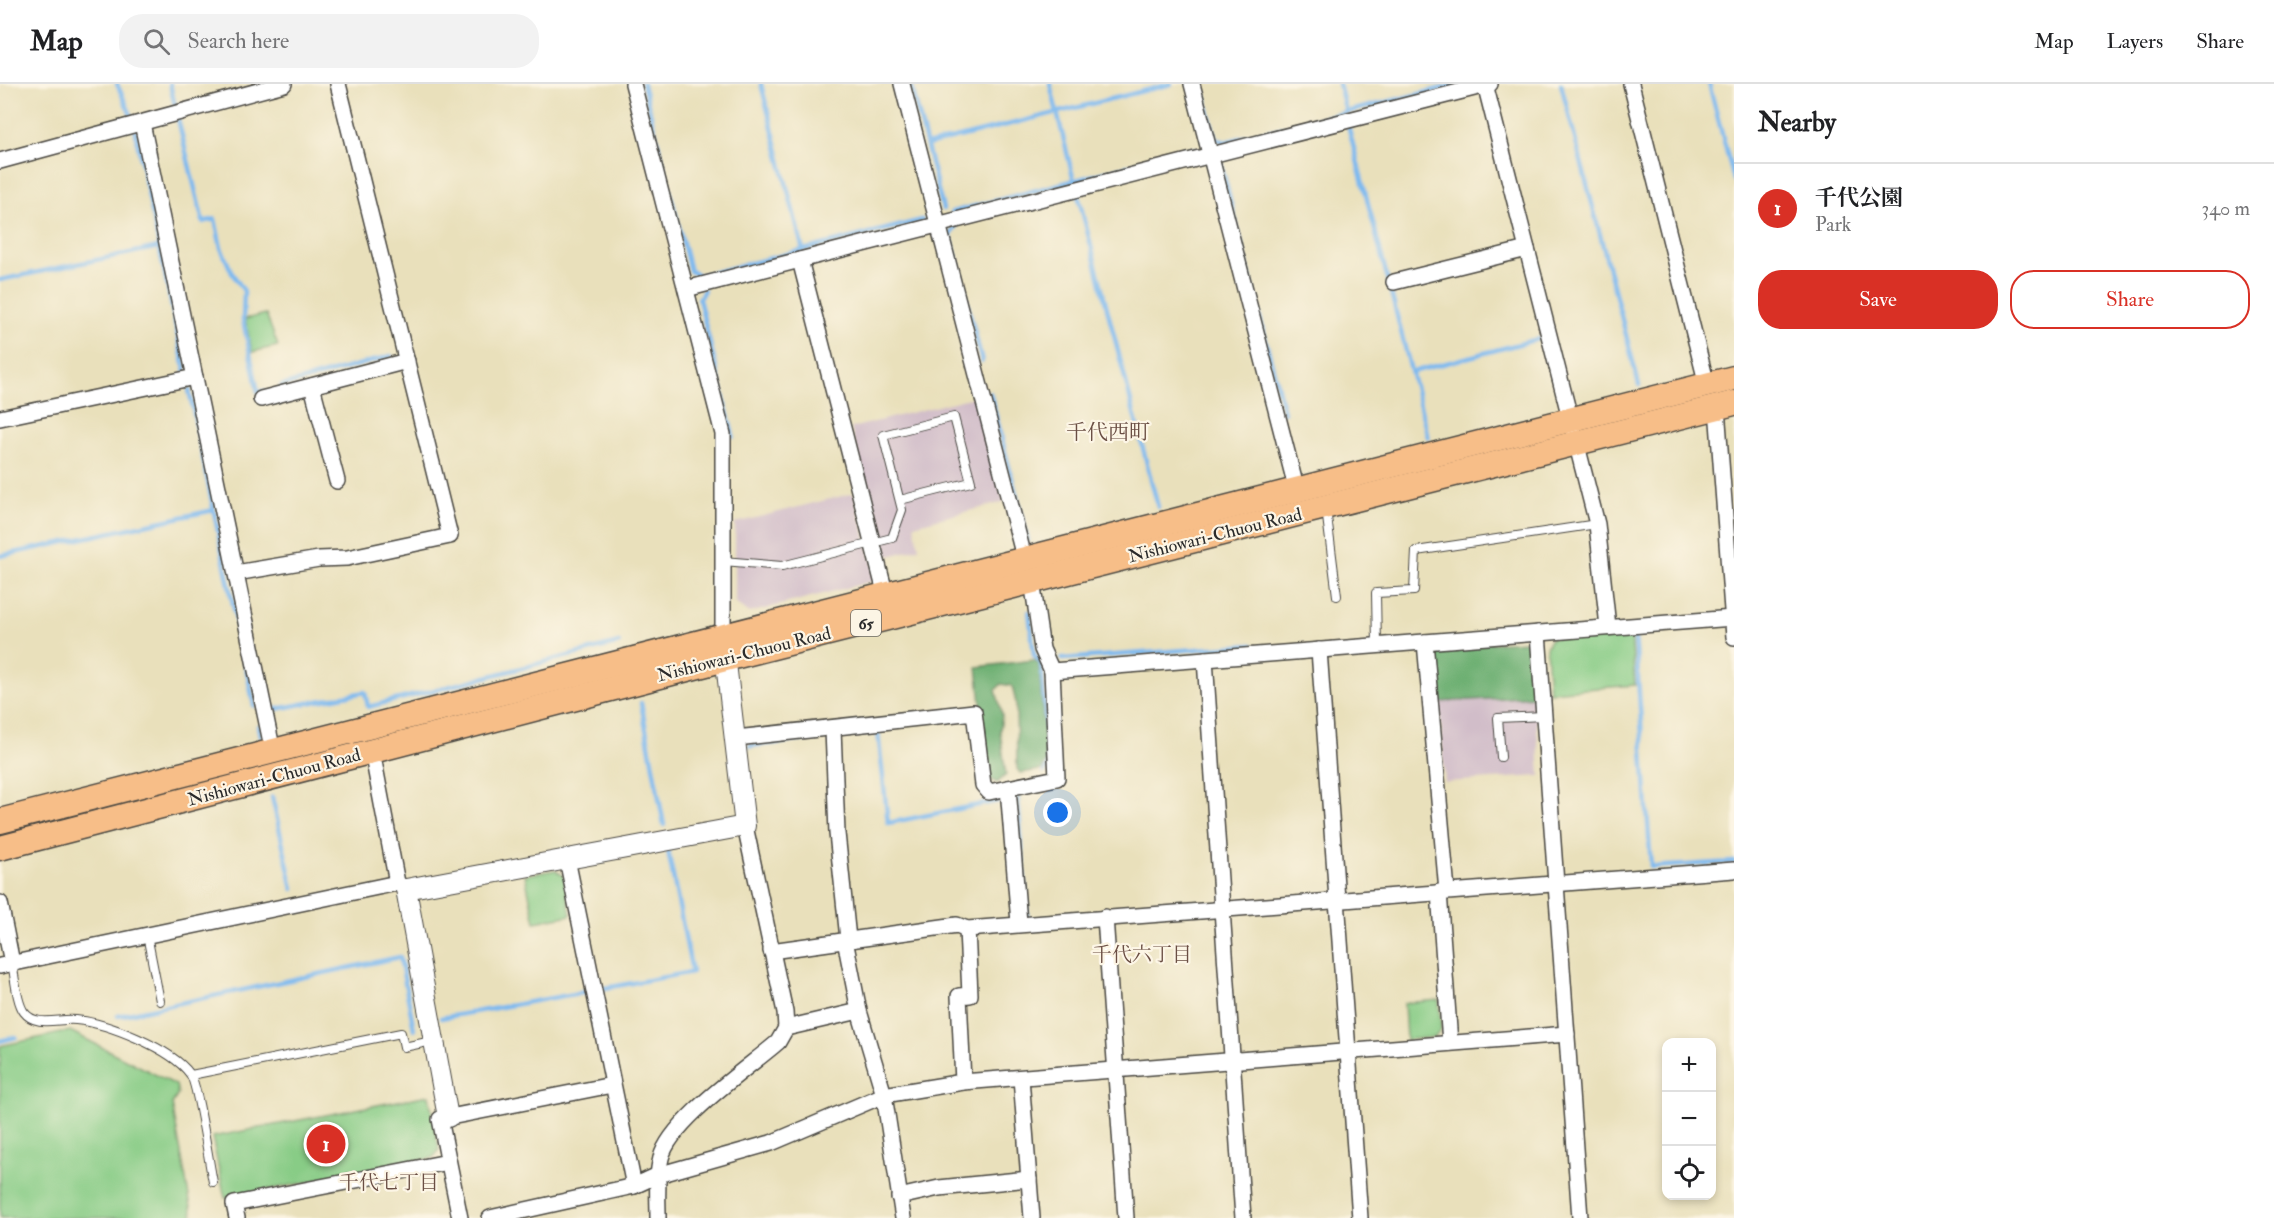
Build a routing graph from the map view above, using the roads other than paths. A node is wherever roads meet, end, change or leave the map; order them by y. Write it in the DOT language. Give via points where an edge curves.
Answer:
graph roads {
  1 [pos="284,84"];
  2 [pos="338,84"];
  3 [pos="633,84"];
  4 [pos="902,84"];
  5 [pos="1192,84"];
  6 [pos="1487,84"];
  7 [pos="1631,84"];
  8 [pos="141,123"];
  9 [pos="1210,154"];
  10 [pos="0,161"];
  11 [pos="938,224"];
  12 [pos="1527,249"];
  13 [pos="800,260"];
  14 [pos="1394,282"];
  15 [pos="686,289"];
  16 [pos="407,361"];
  17 [pos="195,377"];
  18 [pos="1734,378"];
  19 [pos="1707,385"];
  20 [pos="312,386"];
  21 [pos="261,399"];
  22 [pos="1725,405"];
  23 [pos="0,418"];
  24 [pos="1573,432"];
  25 [pos="337,481"];
  26 [pos="1297,491"];
  27 [pos="900,500"];
  28 [pos="1326,507"];
  29 [pos="1597,524"];
  30 [pos="872,543"];
  31 [pos="722,561"];
  32 [pos="1028,571"];
  33 [pos="236,573"];
  34 [pos="886,596"];
  35 [pos="1336,596"];
  36 [pos="1732,618"];
  37 [pos="1608,627"];
  38 [pos="1538,633"];
  39 [pos="1734,637"];
  40 [pos="1425,642"];
  41 [pos="1377,645"];
  42 [pos="724,648"];
  43 [pos="1319,650"];
  44 [pos="1205,659"];
  45 [pos="1052,671"];
  46 [pos="1544,716"];
  47 [pos="832,729"];
  48 [pos="736,738"];
  49 [pos="372,751"];
  50 [pos="273,752"];
  51 [pos="1501,757"];
  52 [pos="1008,788"];
  53 [pos="0,821"];
  54 [pos="746,826"];
  55 [pos="0,848"];
  56 [pos="567,859"];
  57 [pos="1734,870"];
  58 [pos="1556,883"];
  59 [pos="401,886"];
  60 [pos="1443,892"];
  61 [pos="1337,900"];
  62 [pos="0,903"];
  63 [pos="1221,908"];
  64 [pos="1105,917"];
  65 [pos="1019,923"];
  66 [pos="967,929"];
  67 [pos="147,935"];
  68 [pos="846,939"];
  69 [pos="771,951"];
  70 [pos="6,964"];
  71 [pos="160,1001"];
  72 [pos="859,1011"];
  73 [pos="786,1028"];
  74 [pos="1567,1034"];
  75 [pos="434,1041"];
  76 [pos="1450,1044"];
  77 [pos="1348,1052"];
  78 [pos="1233,1061"];
  79 [pos="1116,1070"];
  80 [pos="191,1075"];
  81 [pos="1021,1078"];
  82 [pos="963,1082"];
  83 [pos="612,1085"];
  84 [pos="884,1095"];
  85 [pos="448,1117"];
  86 [pos="448,1162"];
  87 [pos="658,1174"];
  88 [pos="1029,1179"];
  89 [pos="213,1182"];
  90 [pos="634,1186"];
  91 [pos="899,1197"];
  92 [pos="539,1213"];
  93 [pos="237,1218"];
  94 [pos="460,1218"];
  95 [pos="490,1218"];
  96 [pos="658,1218"];
  97 [pos="903,1218"];
  98 [pos="1032,1218"];
  99 [pos="1126,1218"];
  100 [pos="1243,1218"];
  101 [pos="1360,1218"];
  102 [pos="1580,1218"];
  1 -- 8 [label="street"];
  2 -- 16 [label="street"];
  3 -- 15 [label="street"];
  4 -- 11 [label="street"];
  5 -- 9 [label="street"];
  6 -- 9 [label="street"];
  6 -- 12 [label="street"];
  7 -- 19 [label="street"];
  8 -- 10 [label="street"];
  8 -- 17 [label="street"];
  9 -- 11 [label="street"];
  9 -- 26 [label="street"];
  11 -- 13 [label="street"];
  11 -- 32 [label="street"];
  12 -- 14 [label="street"];
  12 -- 24 [label="street"];
  13 -- 15 [label="street"];
  13 -- 30 [label="street"];
  15 -- 31 [label="street" via="723,434"];
  16 -- 20 [label="street"];
  16 -- 33 [label="street" via="450,536 347,558"];
  17 -- 23 [label="street"];
  17 -- 33 [label="street"];
  18 -- 19 [label="main road, Nishiowari-Chuou Road / 65"];
  19 -- 24 [label="main road, Nishiowari-Chuou Road / 65"];
  20 -- 21 [label="street"];
  20 -- 25 [label="street"];
  22 -- 24 [label="main road, Nishiowari-Chuou Road / 65"];
  22 -- 36 [label="street"];
  24 -- 26 [label="main road, Nishiowari-Chuou Road / 65"];
  24 -- 28 [label="main road, Nishiowari-Chuou Road / 65"];
  24 -- 29 [label="street"];
  26 -- 32 [label="main road, Nishiowari-Chuou Road / 65"];
  27 -- 27 [label="lane" via="971,482 954,417 884,435"];
  27 -- 30 [label="lane" via="902,510 892,538"];
  28 -- 32 [label="main road, Nishiowari-Chuou Road / 65"];
  28 -- 35 [label="lane"];
  29 -- 37 [label="street"];
  29 -- 41 [label="lane" via="1416,551 1414,591 1376,592"];
  30 -- 31 [label="lane" via="782,566"];
  30 -- 34 [label="street"];
  31 -- 42 [label="street"];
  32 -- 34 [label="main road, Nishiowari-Chuou Road / 65"];
  32 -- 42 [label="main road, Nishiowari-Chuou Road / 65"];
  32 -- 45 [label="street" via="1042,649"];
  33 -- 50 [label="street"];
  34 -- 42 [label="main road, Nishiowari-Chuou Road / 65"];
  36 -- 37 [label="street"];
  36 -- 39 [label="street"];
  37 -- 38 [label="street"];
  38 -- 40 [label="street"];
  38 -- 46 [label="street"];
  40 -- 41 [label="street"];
  40 -- 60 [label="street"];
  41 -- 43 [label="street"];
  42 -- 48 [label="street"];
  42 -- 49 [label="main road, Nishiowari-Chuou Road / 65"];
  42 -- 50 [label="main road, Nishiowari-Chuou Road / 65"];
  43 -- 44 [label="street"];
  43 -- 61 [label="street"];
  44 -- 45 [label="street"];
  44 -- 63 [label="street"];
  45 -- 52 [label="street" via="1057,778"];
  46 -- 51 [label="lane" via="1498,718"];
  46 -- 58 [label="street"];
  47 -- 48 [label="street"];
  47 -- 52 [label="street" via="974,712 983,785 989,792"];
  47 -- 68 [label="street"];
  48 -- 54 [label="street"];
  49 -- 55 [label="main road, Nishiowari-Chuou Road / 65"];
  49 -- 59 [label="street"];
  50 -- 53 [label="main road, Nishiowari-Chuou Road / 65"];
  52 -- 65 [label="street"];
  54 -- 56 [label="street"];
  54 -- 69 [label="street"];
  56 -- 59 [label="street"];
  56 -- 83 [label="street"];
  57 -- 58 [label="street"];
  58 -- 60 [label="street"];
  58 -- 74 [label="street"];
  59 -- 67 [label="street"];
  59 -- 75 [label="street"];
  60 -- 61 [label="street"];
  60 -- 76 [label="street"];
  61 -- 63 [label="street"];
  61 -- 77 [label="street"];
  62 -- 70 [label="street"];
  63 -- 64 [label="street"];
  63 -- 78 [label="street"];
  64 -- 65 [label="street"];
  64 -- 79 [label="street"];
  65 -- 66 [label="street"];
  66 -- 68 [label="street" via="957,925"];
  66 -- 82 [label="street" via="970,995 959,996"];
  67 -- 70 [label="street"];
  67 -- 71 [label="lane"];
  68 -- 69 [label="street"];
  68 -- 72 [label="street"];
  69 -- 73 [label="street"];
  70 -- 80 [label="lane" via="22,1011 31,1018 76,1020 124,1033 157,1046"];
  72 -- 73 [label="street"];
  72 -- 84 [label="street"];
  73 -- 87 [label="street" via="778,1042 674,1133 661,1155"];
  74 -- 76 [label="street"];
  74 -- 102 [label="street"];
  75 -- 80 [label="lane" via="404,1047 402,1033"];
  75 -- 85 [label="street"];
  76 -- 77 [label="street"];
  77 -- 78 [label="street"];
  77 -- 101 [label="street"];
  78 -- 79 [label="street"];
  78 -- 100 [label="street"];
  79 -- 81 [label="street"];
  79 -- 99 [label="street"];
  80 -- 89 [label="lane"];
  81 -- 82 [label="street"];
  81 -- 88 [label="street"];
  82 -- 84 [label="street"];
  83 -- 85 [label="street"];
  83 -- 90 [label="street"];
  84 -- 87 [label="street" via="771,1143"];
  84 -- 91 [label="street"];
  85 -- 86 [label="street" via="440,1119"];
  86 -- 93 [label="street" via="234,1204"];
  86 -- 94 [label="street"];
  87 -- 90 [label="street"];
  87 -- 96 [label="street"];
  88 -- 91 [label="street" via="939,1188"];
  88 -- 98 [label="street"];
  90 -- 92 [label="street"];
  91 -- 97 [label="street"];
  92 -- 95 [label="street"];
}
